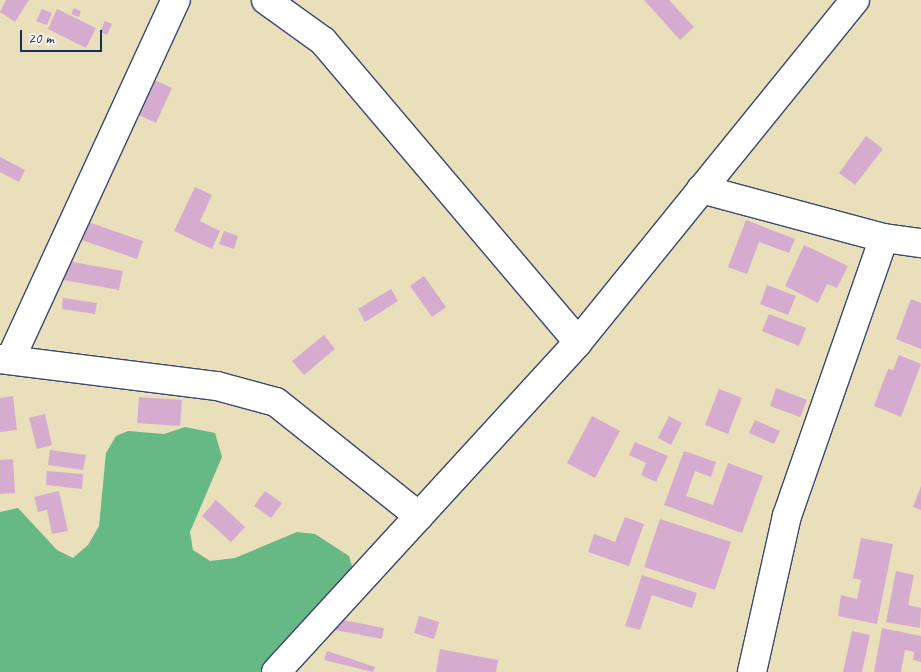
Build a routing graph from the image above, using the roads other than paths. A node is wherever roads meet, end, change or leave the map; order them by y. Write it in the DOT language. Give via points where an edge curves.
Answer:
graph roads {
  1 [pos="176,0"];
  2 [pos="266,0"];
  3 [pos="855,0"];
  4 [pos="701,189"];
  5 [pos="884,238"];
  6 [pos="921,243"];
  7 [pos="578,342"];
  8 [pos="5,358"];
  9 [pos="419,516"];
  10 [pos="276,672"];
  11 [pos="752,672"];
  1 -- 8 [label="street"];
  2 -- 7 [label="street" via="323,41"];
  3 -- 4 [label="street"];
  4 -- 5 [label="street"];
  4 -- 7 [label="street"];
  5 -- 6 [label="street"];
  5 -- 11 [label="street" via="788,516"];
  7 -- 9 [label="street"];
  8 -- 9 [label="street" via="216,386 276,402"];
  9 -- 10 [label="street"];
}
